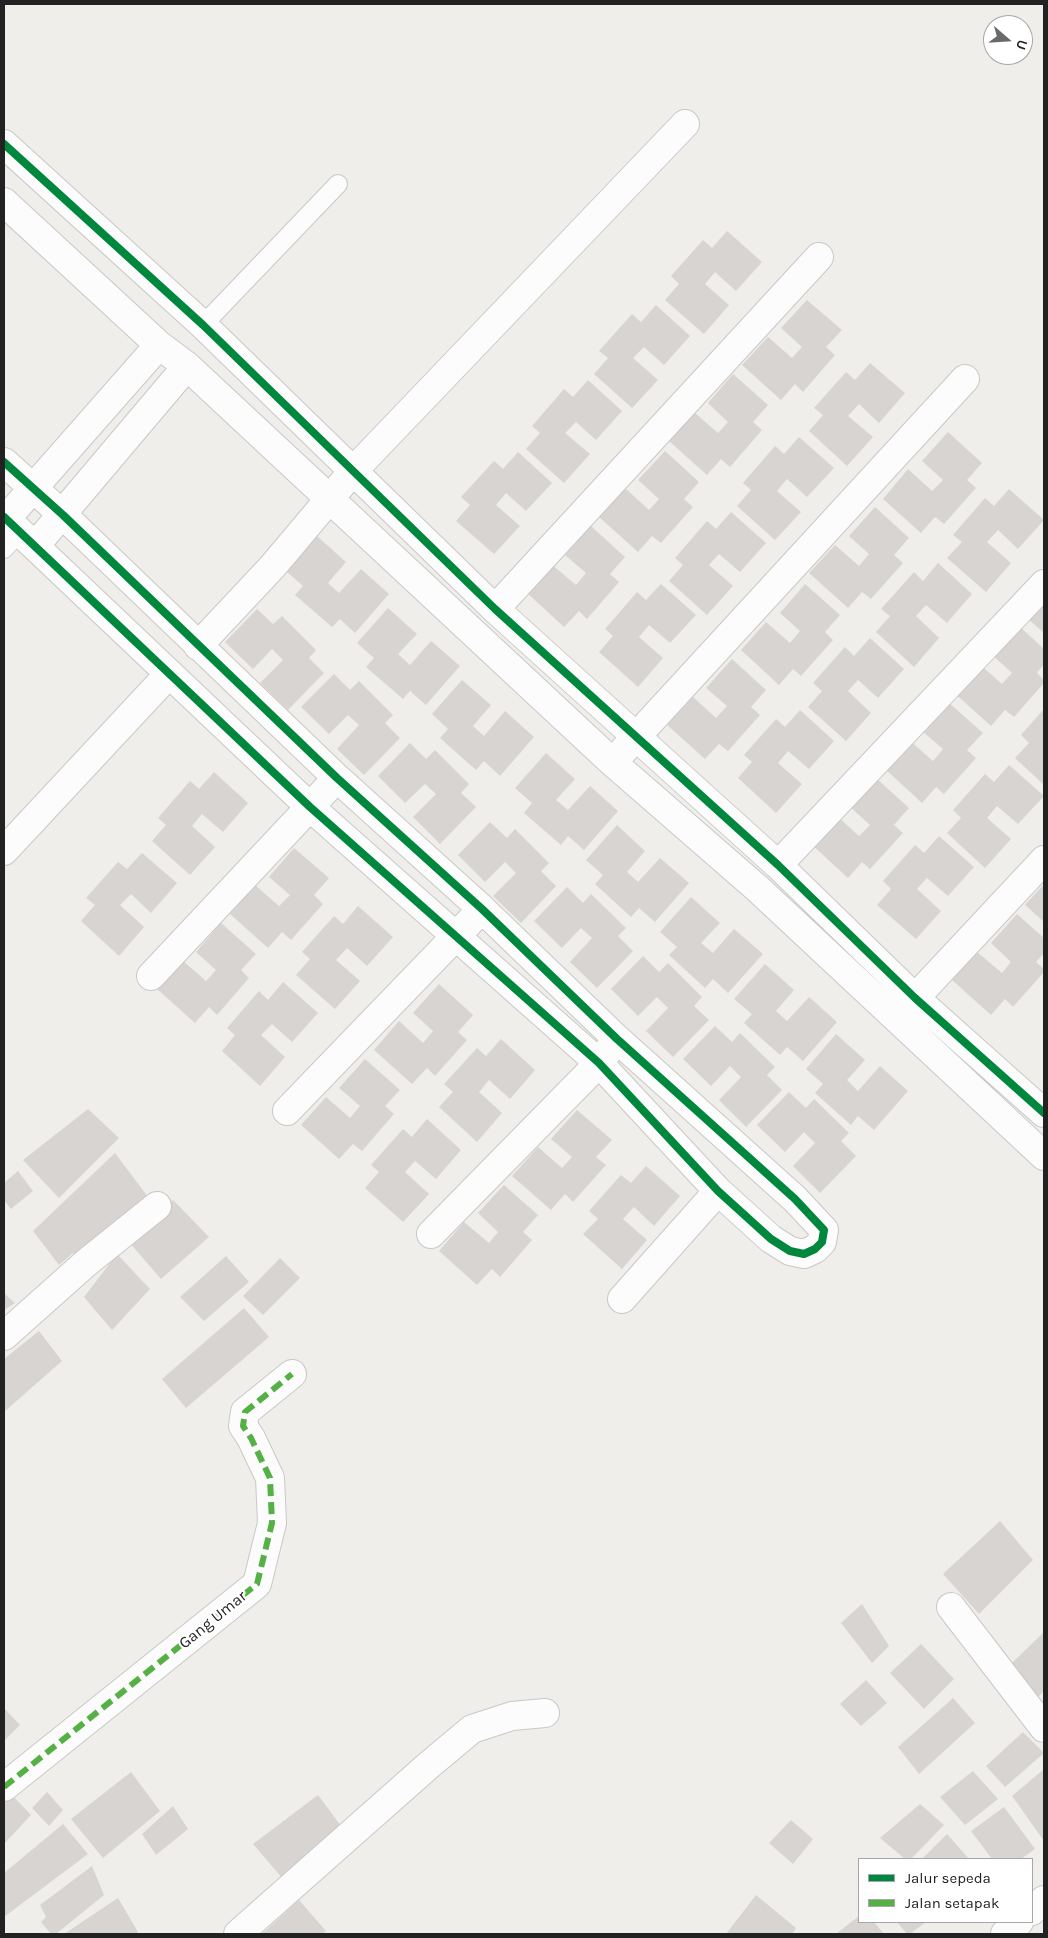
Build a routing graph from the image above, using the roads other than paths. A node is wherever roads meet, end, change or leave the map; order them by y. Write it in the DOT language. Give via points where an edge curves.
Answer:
graph roads {
  1 [pos="685,124"];
  2 [pos="4,144"];
  3 [pos="338,184"];
  4 [pos="4,202"];
  5 [pos="819,257"];
  6 [pos="203,325"];
  7 [pos="173,356"];
  8 [pos="965,379"];
  9 [pos="4,462"];
  10 [pos="353,471"];
  11 [pos="34,489"];
  12 [pos="330,498"];
  13 [pos="63,515"];
  14 [pos="14,533"];
  15 [pos="1044,584"];
  16 [pos="495,609"];
  17 [pos="198,646"];
  18 [pos="169,674"];
  19 [pos="636,738"];
  20 [pos="612,762"];
  21 [pos="338,778"];
  22 [pos="310,807"];
  23 [pos="4,851"];
  24 [pos="1044,860"];
  25 [pos="778,865"];
  26 [pos="482,908"];
  27 [pos="455,937"];
  28 [pos="151,976"];
  29 [pos="916,998"];
  30 [pos="617,1039"];
  31 [pos="599,1063"];
  32 [pos="287,1111"];
  33 [pos="1044,1113"];
  34 [pos="1044,1156"];
  35 [pos="718,1191"];
  36 [pos="157,1206"];
  37 [pos="431,1234"];
  38 [pos="622,1299"];
  39 [pos="4,1336"];
  40 [pos="292,1374"];
  41 [pos="951,1607"];
  42 [pos="545,1714"];
  43 [pos="1044,1728"];
  44 [pos="4,1787"];
  45 [pos="1044,1900"];
  46 [pos="1033,1909"];
  47 [pos="1018,1923"];
  48 [pos="238,1934"];
  49 [pos="1005,1934"];
  1 -- 10 [label="street"];
  2 -- 6 [label="street"];
  3 -- 6 [label="lane"];
  4 -- 7 [label="street"];
  5 -- 16 [label="street"];
  6 -- 7 [label="street"];
  6 -- 10 [label="street"];
  7 -- 11 [label="street"];
  7 -- 12 [label="street"];
  7 -- 13 [label="street"];
  8 -- 19 [label="street"];
  9 -- 11 [label="street"];
  10 -- 12 [label="street"];
  10 -- 16 [label="street"];
  11 -- 13 [label="street"];
  11 -- 14 [label="street"];
  12 -- 17 [label="street" via="273,566"];
  12 -- 20 [label="street"];
  13 -- 14 [label="street"];
  13 -- 17 [label="street"];
  14 -- 18 [label="street"];
  15 -- 25 [label="street"];
  16 -- 19 [label="street"];
  17 -- 21 [label="street"];
  18 -- 22 [label="street"];
  18 -- 23 [label="street"];
  19 -- 20 [label="street"];
  19 -- 25 [label="street"];
  20 -- 34 [label="street" via="758,889"];
  21 -- 22 [label="street"];
  21 -- 26 [label="street"];
  22 -- 27 [label="street"];
  22 -- 28 [label="street"];
  24 -- 29 [label="street"];
  25 -- 29 [label="street"];
  26 -- 27 [label="street"];
  26 -- 30 [label="street"];
  27 -- 31 [label="street"];
  27 -- 32 [label="street"];
  29 -- 33 [label="street"];
  30 -- 31 [label="street"];
  30 -- 35 [label="street" via="795,1199 824,1230 822,1242 804,1254 790,1251 770,1239"];
  31 -- 35 [label="street"];
  31 -- 37 [label="street"];
  35 -- 38 [label="street"];
  36 -- 39 [label="street" via="86,1263"];
  40 -- 44 [label="street, Gang Umar" via="245,1412 243,1426 270,1478 272,1523 257,1584"];
  41 -- 43 [label="street"];
  42 -- 48 [label="street" via="512,1716 472,1729"];
  45 -- 46 [label="street"];
  47 -- 49 [label="street"];
}
